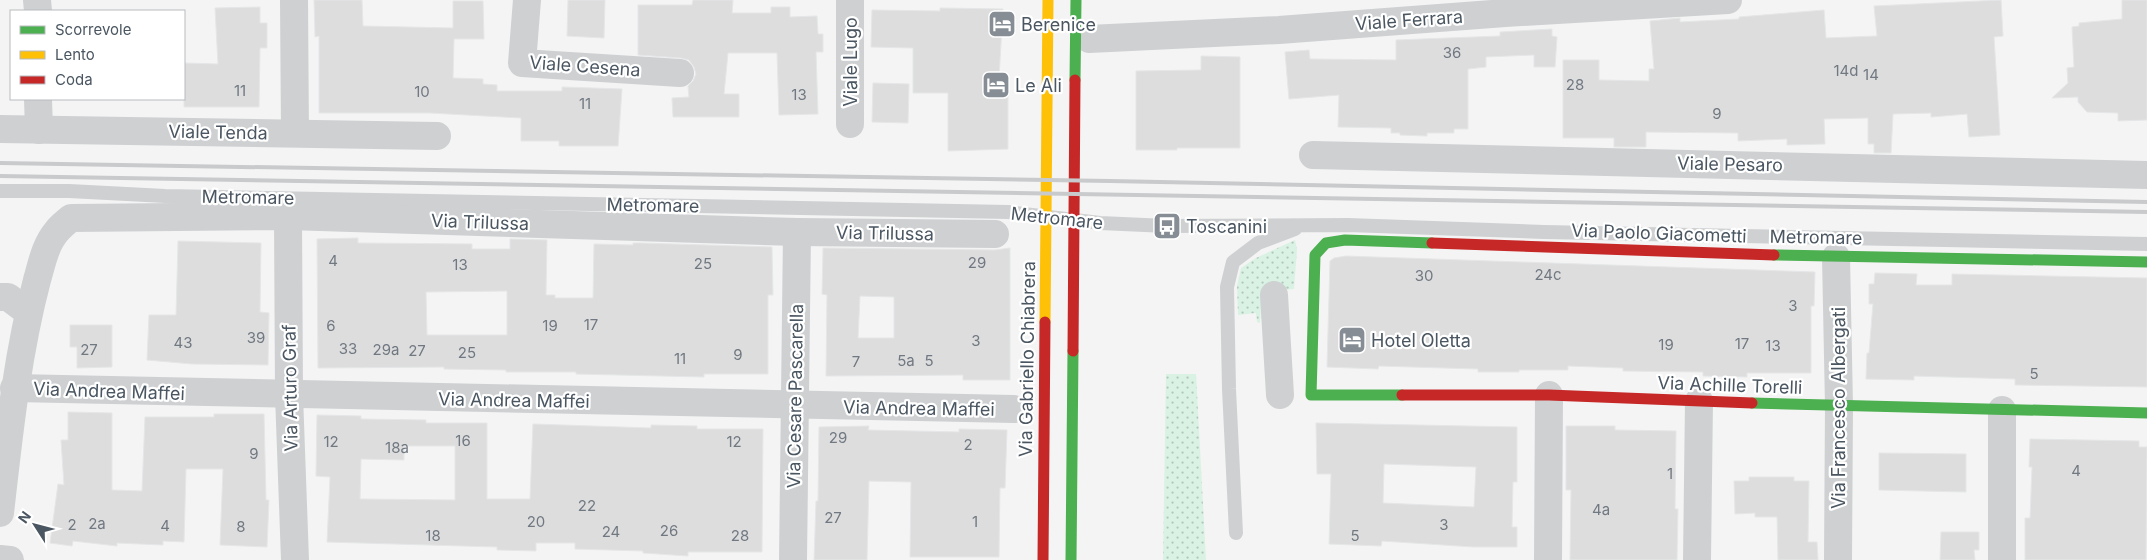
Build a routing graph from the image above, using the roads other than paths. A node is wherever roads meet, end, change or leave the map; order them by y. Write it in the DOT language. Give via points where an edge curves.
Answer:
graph roads {
  1 [pos="294,0"];
  2 [pos="527,0"];
  3 [pos="850,0"];
  4 [pos="1048,0"];
  5 [pos="1076,0"];
  6 [pos="1718,0"];
  7 [pos="1505,7"];
  8 [pos="1089,40"];
  9 [pos="680,73"];
  10 [pos="38,100"];
  11 [pos="850,124"];
  12 [pos="0,129"];
  13 [pos="39,130"];
  14 [pos="295,133"];
  15 [pos="437,136"];
  16 [pos="1313,155"];
  17 [pos="2147,175"];
  18 [pos="0,191"];
  19 [pos="288,216"];
  20 [pos="1001,223"];
  21 [pos="1305,225"];
  22 [pos="797,232"];
  23 [pos="2147,244"];
  24 [pos="1836,257"];
  25 [pos="2147,262"];
  26 [pos="1274,295"];
  27 [pos="0,297"];
  28 [pos="28,312"];
  29 [pos="1274,322"];
  30 [pos="1312,322"];
  31 [pos="14,388"];
  32 [pos="289,395"];
  33 [pos="1280,395"];
  34 [pos="1311,395"];
  35 [pos="1549,395"];
  36 [pos="1699,401"];
  37 [pos="795,406"];
  38 [pos="1839,406"];
  39 [pos="1014,410"];
  40 [pos="2002,410"];
  41 [pos="2147,413"];
  42 [pos="0,513"];
  43 [pos="1236,533"];
  44 [pos="0,560"];
  45 [pos="10,560"];
  46 [pos="295,560"];
  47 [pos="793,560"];
  48 [pos="1043,560"];
  49 [pos="1071,560"];
  50 [pos="1548,560"];
  51 [pos="1697,560"];
  52 [pos="1838,560"];
  53 [pos="2002,560"];
  1 -- 14 [label="street"];
  2 -- 9 [label="street, Viale Cesena" via="522,63"];
  3 -- 11 [label="street, Viale Lugo"];
  4 -- 48 [label="street, Via Gabriello Chiabrera"];
  5 -- 49 [label="street"];
  6 -- 7 [label="street, Viale Ferrara"];
  7 -- 8 [label="street, Viale Ferrara" via="1278,30"];
  10 -- 13 [label="street"];
  12 -- 13 [label="street, Viale Tenda"];
  13 -- 14 [label="street, Viale Tenda"];
  14 -- 15 [label="street, Viale Tenda"];
  16 -- 17 [label="street, Viale Pesaro"];
  18 -- 20 [label="lane, Metromare"];
  19 -- 22 [label="street, Via Trilussa"];
  19 -- 28 [label="street, Via Trilussa" via="71,218 56,232 41,261"];
  19 -- 32 [label="street, Via Arturo Graf"];
  20 -- 21 [label="lane, Metromare"];
  20 -- 22 [label="street, Via Trilussa"];
  21 -- 23 [label="lane, Metromare"];
  21 -- 43 [label="lane, Metromare" via="1258,243 1233,262 1227,287"];
  22 -- 37 [label="street, Via Cesare Pascarella"];
  24 -- 25 [label="street, Via Paolo Giacometti"];
  24 -- 30 [label="street, Via Paolo Giacometti" via="1345,240 1326,243 1316,254"];
  24 -- 38 [label="street, Via Francesco Albergati"];
  26 -- 29 [label="street"];
  27 -- 28 [label="street" via="8,297"];
  28 -- 31 [label="street, Via Trilussa"];
  29 -- 30 [label="street"];
  29 -- 33 [label="street"];
  30 -- 34 [label="street, Via Paolo Giacometti"];
  31 -- 32 [label="street, Via Andrea Maffei"];
  31 -- 42 [label="street, Via Trilussa"];
  32 -- 37 [label="street, Via Andrea Maffei"];
  32 -- 46 [label="street, Via Arturo Graf"];
  34 -- 35 [label="street, Via Achille Torelli"];
  35 -- 36 [label="street, Via Achille Torelli"];
  35 -- 50 [label="street"];
  36 -- 38 [label="street, Via Achille Torelli"];
  36 -- 51 [label="street"];
  37 -- 39 [label="street, Via Andrea Maffei"];
  37 -- 47 [label="street, Via Cesare Pascarella"];
  38 -- 40 [label="street, Via Achille Torelli"];
  38 -- 52 [label="street, Via Francesco Albergati"];
  40 -- 41 [label="street, Via Achille Torelli"];
  40 -- 53 [label="street"];
  44 -- 45 [label="street"];
}
